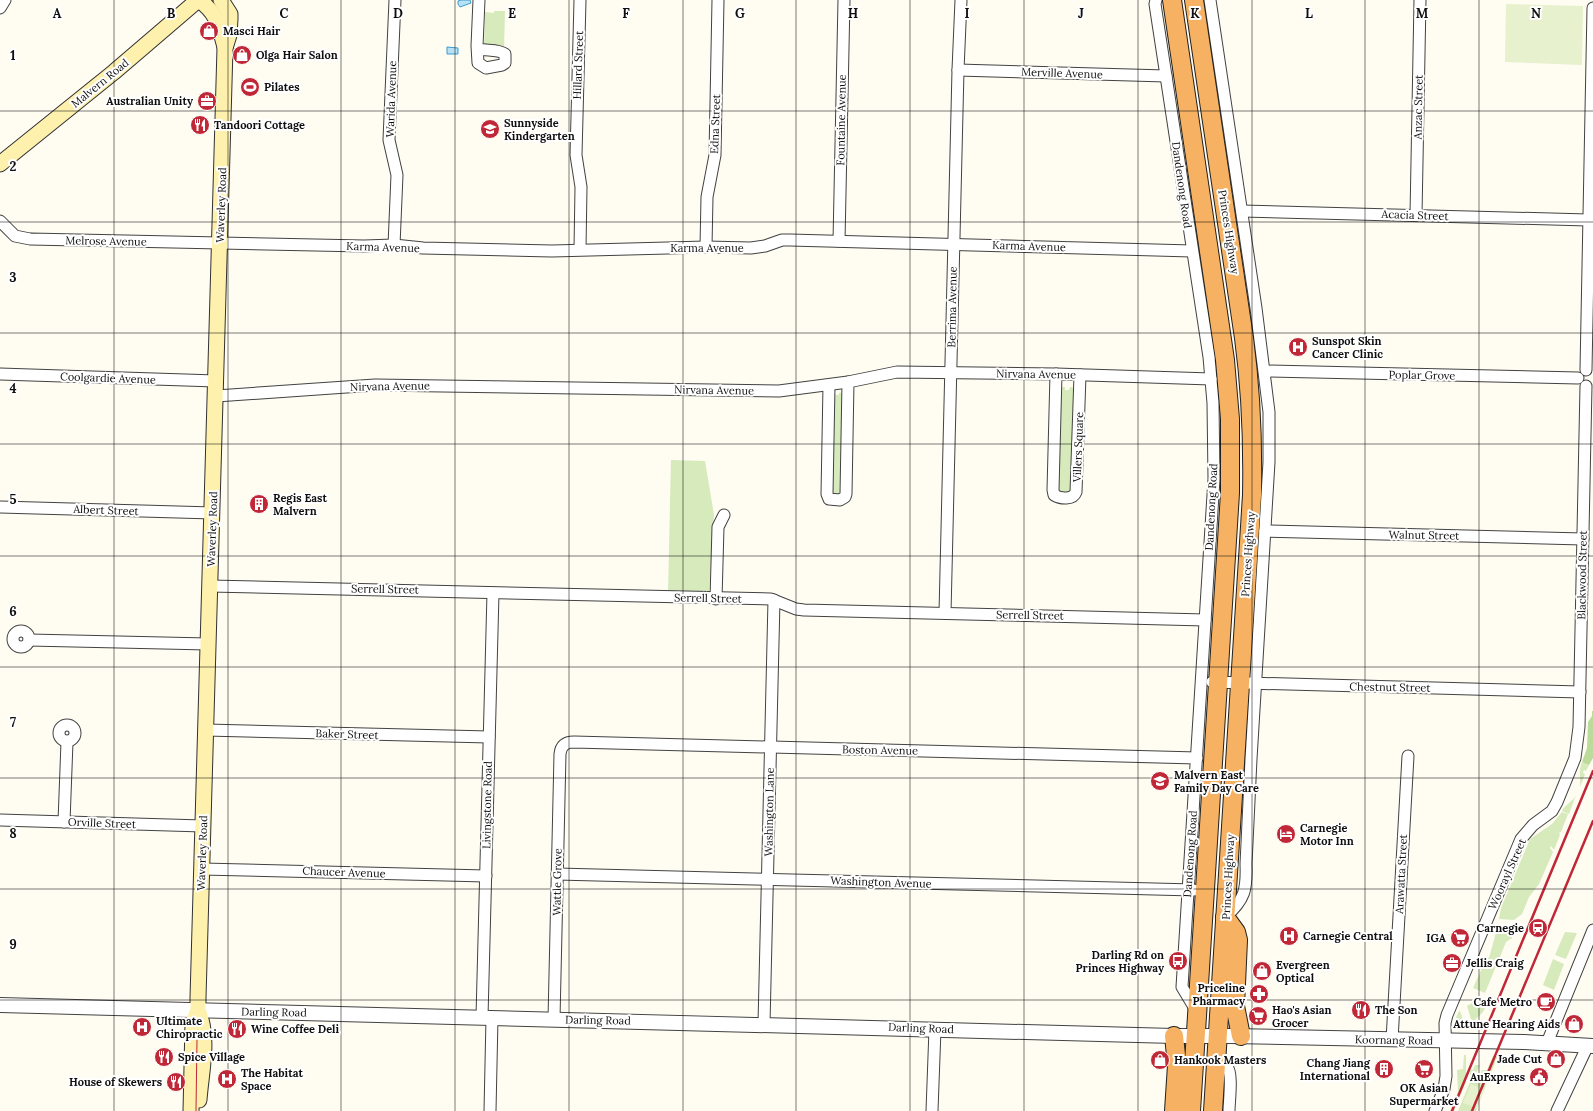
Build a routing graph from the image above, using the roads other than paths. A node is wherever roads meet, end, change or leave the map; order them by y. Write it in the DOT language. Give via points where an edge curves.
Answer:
graph roads {
  1 [pos="5,0"];
  2 [pos="198,0"];
  3 [pos="221,0"];
  4 [pos="395,0"];
  5 [pos="479,0"];
  6 [pos="580,0"];
  7 [pos="718,0"];
  8 [pos="844,0"];
  9 [pos="961,0"];
  10 [pos="1156,0"];
  11 [pos="1172,0"];
  12 [pos="1194,0"];
  13 [pos="1210,0"];
  14 [pos="1420,0"];
  15 [pos="230,7"];
  16 [pos="0,8"];
  17 [pos="1593,8"];
  18 [pos="477,46"];
  19 [pos="225,48"];
  20 [pos="1212,65"];
  21 [pos="958,70"];
  22 [pos="1166,76"];
  23 [pos="0,164"];
  24 [pos="1242,211"];
  25 [pos="1416,215"];
  26 [pos="1588,220"];
  27 [pos="0,221"];
  28 [pos="839,241"];
  29 [pos="220,244"];
  30 [pos="954,244"];
  31 [pos="394,245"];
  32 [pos="706,247"];
  33 [pos="580,249"];
  34 [pos="1192,251"];
  35 [pos="1240,310"];
  36 [pos="1218,312"];
  37 [pos="1265,371"];
  38 [pos="1590,372"];
  39 [pos="950,373"];
  40 [pos="0,374"];
  41 [pos="1056,374"];
  42 [pos="1080,375"];
  43 [pos="1211,379"];
  44 [pos="848,382"];
  45 [pos="1586,382"];
  46 [pos="829,384"];
  47 [pos="216,388"];
  48 [pos="0,507"];
  49 [pos="213,513"];
  50 [pos="724,515"];
  51 [pos="1265,531"];
  52 [pos="1583,539"];
  53 [pos="210,586"];
  54 [pos="493,593"];
  55 [pos="716,598"];
  56 [pos="774,600"];
  57 [pos="946,613"];
  58 [pos="1205,620"];
  59 [pos="29,640"];
  60 [pos="208,644"];
  61 [pos="1209,682"];
  62 [pos="1247,683"];
  63 [pos="1580,692"];
  64 [pos="206,730"];
  65 [pos="489,737"];
  66 [pos="67,742"];
  67 [pos="563,745"];
  68 [pos="770,747"];
  69 [pos="1408,756"];
  70 [pos="1197,758"];
  71 [pos="0,820"];
  72 [pos="64,822"];
  73 [pos="203,826"];
  74 [pos="202,869"];
  75 [pos="1228,871"];
  76 [pos="557,874"];
  77 [pos="486,876"];
  78 [pos="767,879"];
  79 [pos="1196,890"];
  80 [pos="1244,893"];
  81 [pos="1225,917"];
  82 [pos="1593,930"];
  83 [pos="0,1005"];
  84 [pos="198,1010"];
  85 [pos="487,1017"];
  86 [pos="554,1019"];
  87 [pos="764,1024"];
  88 [pos="935,1029"];
  89 [pos="1174,1036"];
  90 [pos="1195,1036"];
  91 [pos="1218,1036"];
  92 [pos="1241,1036"];
  93 [pos="1392,1040"];
  94 [pos="1445,1041"];
  95 [pos="1547,1043"];
  96 [pos="1590,1045"];
  97 [pos="1216,1060"];
  98 [pos="191,1111"];
  99 [pos="199,1111"];
  100 [pos="490,1111"];
  101 [pos="932,1111"];
  102 [pos="1174,1111"];
  103 [pos="1191,1111"];
  104 [pos="1213,1111"];
  105 [pos="1229,1111"];
  106 [pos="1435,1111"];
  107 [pos="1558,1111"];
  1 -- 16 [label="street"];
  2 -- 19 [label="main road, Waverley Road" via="211,10 217,19"];
  2 -- 23 [label="main road, Malvern Road"];
  3 -- 15 [label="main road, Waverley Road"];
  4 -- 31 [label="street, Warida Avenue" via="389,140 396,175"];
  5 -- 18 [label="street"];
  6 -- 33 [label="street, Hillard Street" via="576,155 581,187"];
  7 -- 32 [label="street, Edna Street" via="715,155 707,197"];
  8 -- 28 [label="street, Fountaine Avenue"];
  9 -- 21 [label="street, Berrima Avenue"];
  10 -- 22 [label="street, Dandenong Road"];
  11 -- 36 [label="highway, Princes Highway"];
  12 -- 20 [label="highway, Princes Highway"];
  13 -- 20 [label="street"];
  14 -- 25 [label="street, Anzac Street"];
  15 -- 19 [label="main road, Waverley Road" via="231,27"];
  17 -- 26 [label="street"];
  19 -- 29 [label="main road, Waverley Road"];
  20 -- 24 [label="street"];
  20 -- 35 [label="highway, Princes Highway"];
  21 -- 22 [label="street, Merville Avenue"];
  21 -- 30 [label="street, Berrima Avenue"];
  22 -- 34 [label="street, Dandenong Road"];
  24 -- 25 [label="street, Acacia Street"];
  24 -- 37 [label="street"];
  25 -- 26 [label="street, Acacia Street"];
  26 -- 38 [label="street"];
  27 -- 29 [label="street, Melrose Avenue" via="15,236 30,239"];
  28 -- 30 [label="street, Karma Avenue"];
  28 -- 32 [label="street, Karma Avenue" via="782,240 751,248"];
  29 -- 31 [label="street, Karma Avenue"];
  29 -- 47 [label="main road, Waverley Road"];
  30 -- 34 [label="street, Karma Avenue"];
  30 -- 39 [label="street, Berrima Avenue"];
  31 -- 33 [label="street, Karma Avenue" via="552,251"];
  32 -- 33 [label="street, Karma Avenue"];
  34 -- 43 [label="street, Dandenong Road"];
  35 -- 36 [label="highway"];
  35 -- 62 [label="highway, Princes Highway" via="1249,381 1252,450"];
  36 -- 61 [label="highway, Princes Highway" via="1230,419 1230,493"];
  37 -- 45 [label="street, Poplar Grove"];
  37 -- 51 [label="street" via="1270,444"];
  38 -- 45 [label="street" via="1581,371"];
  39 -- 41 [label="street, Nirvana Avenue"];
  39 -- 44 [label="street, Nirvana Avenue" via="897,372"];
  39 -- 57 [label="street, Berrima Avenue"];
  40 -- 47 [label="street, Coolgardie Avenue"];
  41 -- 42 [label="street, Nirvana Avenue"];
  41 -- 42 [label="street, Villers Square" via="1053,490 1054,495 1072,498 1076,492"];
  42 -- 43 [label="street, Nirvana Avenue"];
  43 -- 58 [label="street, Dandenong Road" via="1214,479"];
  44 -- 46 [label="street, Nirvana Avenue"];
  44 -- 46 [label="street" via="846,494 840,500 829,498 827,494"];
  45 -- 52 [label="street, Blackwood Street"];
  46 -- 47 [label="street, Nirvana Avenue" via="779,391 375,384"];
  47 -- 49 [label="main road, Waverley Road"];
  48 -- 49 [label="street, Albert Street"];
  49 -- 53 [label="main road, Waverley Road"];
  50 -- 55 [label="street" via="718,527"];
  51 -- 52 [label="street, Walnut Street"];
  51 -- 62 [label="street"];
  52 -- 63 [label="street, Blackwood Street"];
  53 -- 54 [label="street, Serrell Street"];
  53 -- 60 [label="main road, Waverley Road"];
  54 -- 55 [label="street, Serrell Street"];
  54 -- 65 [label="street, Livingstone Road"];
  55 -- 56 [label="street, Serrell Street"];
  56 -- 57 [label="street, Serrell Street" via="800,610"];
  56 -- 68 [label="street, Washington Lane"];
  57 -- 58 [label="street, Serrell Street"];
  58 -- 61 [label="street, Dandenong Road"];
  59 -- 60 [label="street"];
  60 -- 64 [label="main road, Waverley Road"];
  61 -- 62 [label="street, Chestnut Street"];
  61 -- 70 [label="street, Dandenong Road"];
  61 -- 79 [label="highway, Princes Highway"];
  62 -- 63 [label="street, Chestnut Street"];
  62 -- 75 [label="highway, Princes Highway"];
  62 -- 80 [label="street" via="1250,782"];
  63 -- 94 [label="street, Woorayl Street" via="1578,741 1565,785 1552,811 1533,824 1521,839 1447,1016"];
  64 -- 65 [label="street, Baker Street"];
  64 -- 73 [label="main road, Waverley Road"];
  65 -- 77 [label="street, Livingstone Road"];
  66 -- 72 [label="street"];
  67 -- 68 [label="street, Boston Avenue" via="574,742"];
  67 -- 76 [label="street, Wattle Grove" via="560,754"];
  68 -- 70 [label="street, Boston Avenue"];
  68 -- 78 [label="street, Washington Lane"];
  69 -- 93 [label="street, Arawatta Street"];
  70 -- 79 [label="street, Dandenong Road"];
  71 -- 72 [label="street, Orville Street"];
  72 -- 73 [label="street, Orville Street"];
  73 -- 74 [label="main road, Waverley Road"];
  74 -- 77 [label="street, Chaucer Avenue"];
  74 -- 84 [label="main road, Waverley Road"];
  75 -- 80 [label="street" via="1237,877"];
  75 -- 81 [label="highway, Princes Highway"];
  76 -- 78 [label="street, Washington Avenue"];
  76 -- 86 [label="street, Wattle Grove"];
  77 -- 85 [label="street, Livingstone Road"];
  78 -- 79 [label="street, Washington Avenue"];
  78 -- 87 [label="street, Washington Lane"];
  79 -- 90 [label="highway, Princes Highway"];
  80 -- 81 [label="street" via="1237,906"];
  81 -- 91 [label="highway, Princes Highway"];
  81 -- 92 [label="highway" via="1236,932 1238,940 1235,1006"];
  82 -- 95 [label="street"];
  83 -- 84 [label="street, Darling Road"];
  84 -- 85 [label="street, Darling Road"];
  84 -- 98 [label="main road, Waverley Road" via="193,1023"];
  84 -- 99 [label="main road, Waverley Road" via="203,1038"];
  85 -- 86 [label="street, Darling Road"];
  85 -- 100 [label="street, Livingstone Road"];
  86 -- 87 [label="street, Darling Road"];
  87 -- 88 [label="street, Darling Road"];
  88 -- 89 [label="street, Darling Road"];
  88 -- 101 [label="street"];
  89 -- 90 [label="street, Darling Road"];
  89 -- 102 [label="highway" via="1177,1065"];
  90 -- 91 [label="street, Koornang Road"];
  90 -- 103 [label="highway, Princes Highway"];
  91 -- 92 [label="street, Koornang Road"];
  91 -- 97 [label="highway, Princes Highway"];
  92 -- 93 [label="street, Koornang Road"];
  93 -- 94 [label="street, Koornang Road"];
  94 -- 95 [label="street, Koornang Road"];
  94 -- 106 [label="street, Woorayl Street" via="1446,1076"];
  95 -- 96 [label="street, Koornang Road"];
  96 -- 107 [label="street"];
  97 -- 104 [label="highway, Princes Highway"];
  97 -- 105 [label="street" via="1229,1070"];
}
